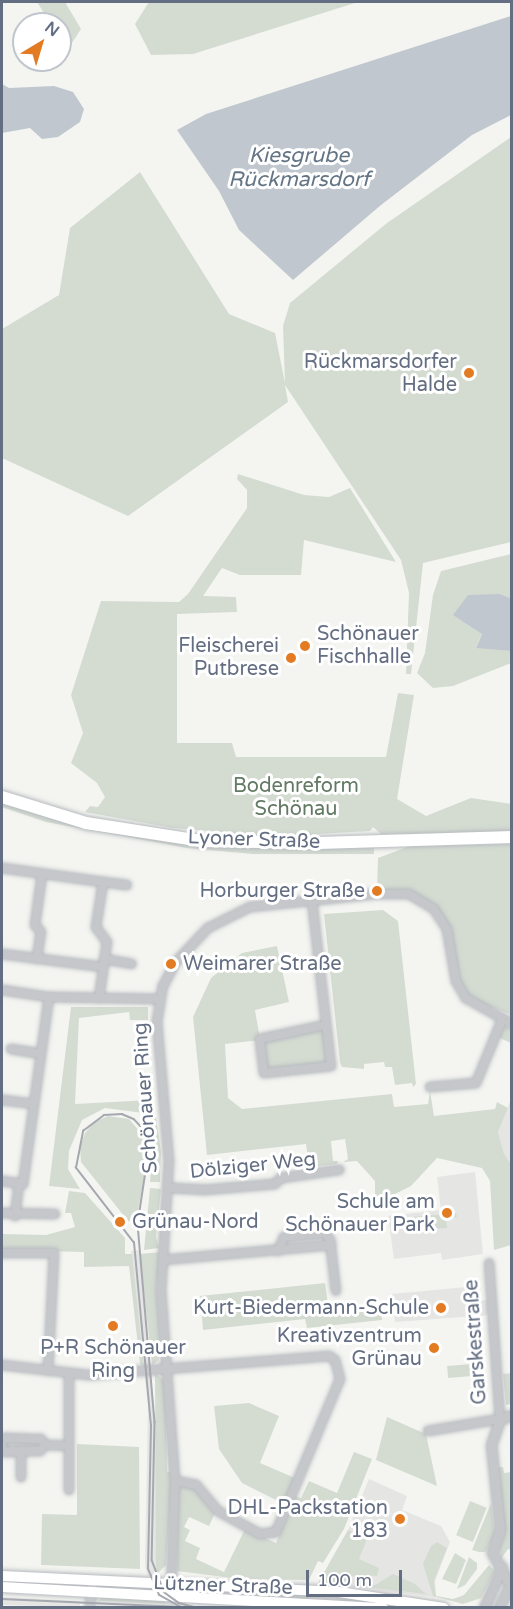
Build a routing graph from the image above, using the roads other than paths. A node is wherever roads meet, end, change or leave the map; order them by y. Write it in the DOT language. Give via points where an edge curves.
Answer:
graph roads {
  1 [pos="2,797"];
  2 [pos="512,837"];
  3 [pos="2,868"];
  4 [pos="42,874"];
  5 [pos="103,882"];
  6 [pos="128,885"];
  7 [pos="312,900"];
  8 [pos="2,954"];
  9 [pos="37,958"];
  10 [pos="104,963"];
  11 [pos="132,964"];
  12 [pos="2,990"];
  13 [pos="49,996"];
  14 [pos="99,998"];
  15 [pos="159,999"];
  16 [pos="502,1020"];
  17 [pos="512,1024"];
  18 [pos="325,1025"];
  19 [pos="11,1049"];
  20 [pos="41,1054"];
  21 [pos="430,1087"];
  22 [pos="2,1100"];
  23 [pos="34,1104"];
  24 [pos="339,1170"];
  25 [pos="2,1181"];
  26 [pos="21,1184"];
  27 [pos="169,1188"];
  28 [pos="2,1213"];
  29 [pos="55,1214"];
  30 [pos="15,1216"];
  31 [pos="331,1245"];
  32 [pos="278,1251"];
  33 [pos="2,1253"];
  34 [pos="163,1260"];
  35 [pos="489,1263"];
  36 [pos="336,1291"];
  37 [pos="2,1365"];
  38 [pos="166,1370"];
  39 [pos="48,1371"];
  40 [pos="69,1374"];
  41 [pos="512,1416"];
  42 [pos="500,1419"];
  43 [pos="428,1431"];
  44 [pos="2,1443"];
  45 [pos="45,1445"];
  46 [pos="69,1446"];
  47 [pos="2,1448"];
  48 [pos="21,1451"];
  49 [pos="21,1478"];
  50 [pos="175,1481"];
  51 [pos="69,1490"];
  52 [pos="502,1567"];
  53 [pos="2,1576"];
  54 [pos="93,1580"];
  55 [pos="2,1587"];
  56 [pos="171,1590"];
  57 [pos="93,1592"];
  58 [pos="90,1608"];
  59 [pos="383,1608"];
  60 [pos="444,1608"];
  61 [pos="484,1608"];
  62 [pos="499,1608"];
  1 -- 2 [label="main road, Lyoner Straße" via="86,823 201,841 299,843"];
  3 -- 4 [label="street"];
  4 -- 5 [label="street"];
  4 -- 9 [label="street" via="35,925 41,932"];
  5 -- 6 [label="street"];
  5 -- 10 [label="street" via="96,927 107,942"];
  7 -- 15 [label="street, Schönauer Ring" via="250,907 207,928 175,963"];
  7 -- 16 [label="street, Schönauer Ring" via="394,892 424,901 447,929 456,981 466,998"];
  7 -- 18 [label="street"];
  8 -- 9 [label="street"];
  9 -- 10 [label="street"];
  10 -- 11 [label="street"];
  10 -- 14 [label="street"];
  12 -- 13 [label="street"];
  13 -- 14 [label="street"];
  13 -- 20 [label="street"];
  14 -- 15 [label="street"];
  15 -- 27 [label="street, Schönauer Ring" via="156,1022"];
  16 -- 17 [label="street, Schönauer Ring"];
  16 -- 21 [label="street" via="476,1083"];
  18 -- 18 [label="street" via="332,1066 264,1073 260,1039"];
  19 -- 20 [label="street"];
  20 -- 23 [label="street"];
  22 -- 23 [label="street"];
  23 -- 26 [label="street"];
  24 -- 27 [label="street, Dölziger Weg" via="281,1178 275,1184 204,1190"];
  25 -- 26 [label="street"];
  26 -- 30 [label="street"];
  27 -- 34 [label="street, Schönauer Ring"];
  28 -- 30 [label="street"];
  29 -- 30 [label="street"];
  31 -- 32 [label="street"];
  31 -- 32 [label="street" via="325,1233 290,1236 281,1240"];
  31 -- 36 [label="street"];
  32 -- 34 [label="street"];
  33 -- 39 [label="street" via="54,1252"];
  34 -- 38 [label="street, Schönauer Ring"];
  35 -- 42 [label="street, Garskestraße"];
  37 -- 39 [label="street"];
  38 -- 40 [label="street"];
  38 -- 50 [label="street, Schönauer Ring"];
  38 -- 50 [label="street" via="329,1356 339,1367 340,1379 276,1532 258,1533 218,1511 195,1485"];
  39 -- 40 [label="street"];
  40 -- 46 [label="street"];
  41 -- 42 [label="street, Garskestraße"];
  42 -- 43 [label="street, Garskestraße"];
  42 -- 52 [label="street, Garskestraße" via="494,1431 491,1462 500,1530 492,1552"];
  44 -- 45 [label="street" via="5,1438 41,1439"];
  45 -- 46 [label="street"];
  45 -- 48 [label="street" via="40,1451"];
  46 -- 51 [label="street"];
  47 -- 48 [label="street" via="5,1452"];
  48 -- 49 [label="street"];
  50 -- 56 [label="street, Schönauer Ring"];
  52 -- 61 [label="street"];
  52 -- 62 [label="street, Garskestraße" via="510,1585"];
  53 -- 54 [label="main road, Lützner Straße"];
  54 -- 56 [label="main road, Lützner Straße"];
  54 -- 57 [label="street"];
  55 -- 57 [label="main road, Lützner Straße"];
  56 -- 57 [label="main road, Lützner Straße"];
  56 -- 59 [label="main road, Lützner Straße"];
  56 -- 60 [label="main road, Lützner Straße" via="359,1593"];
  57 -- 58 [label="street"];
}
